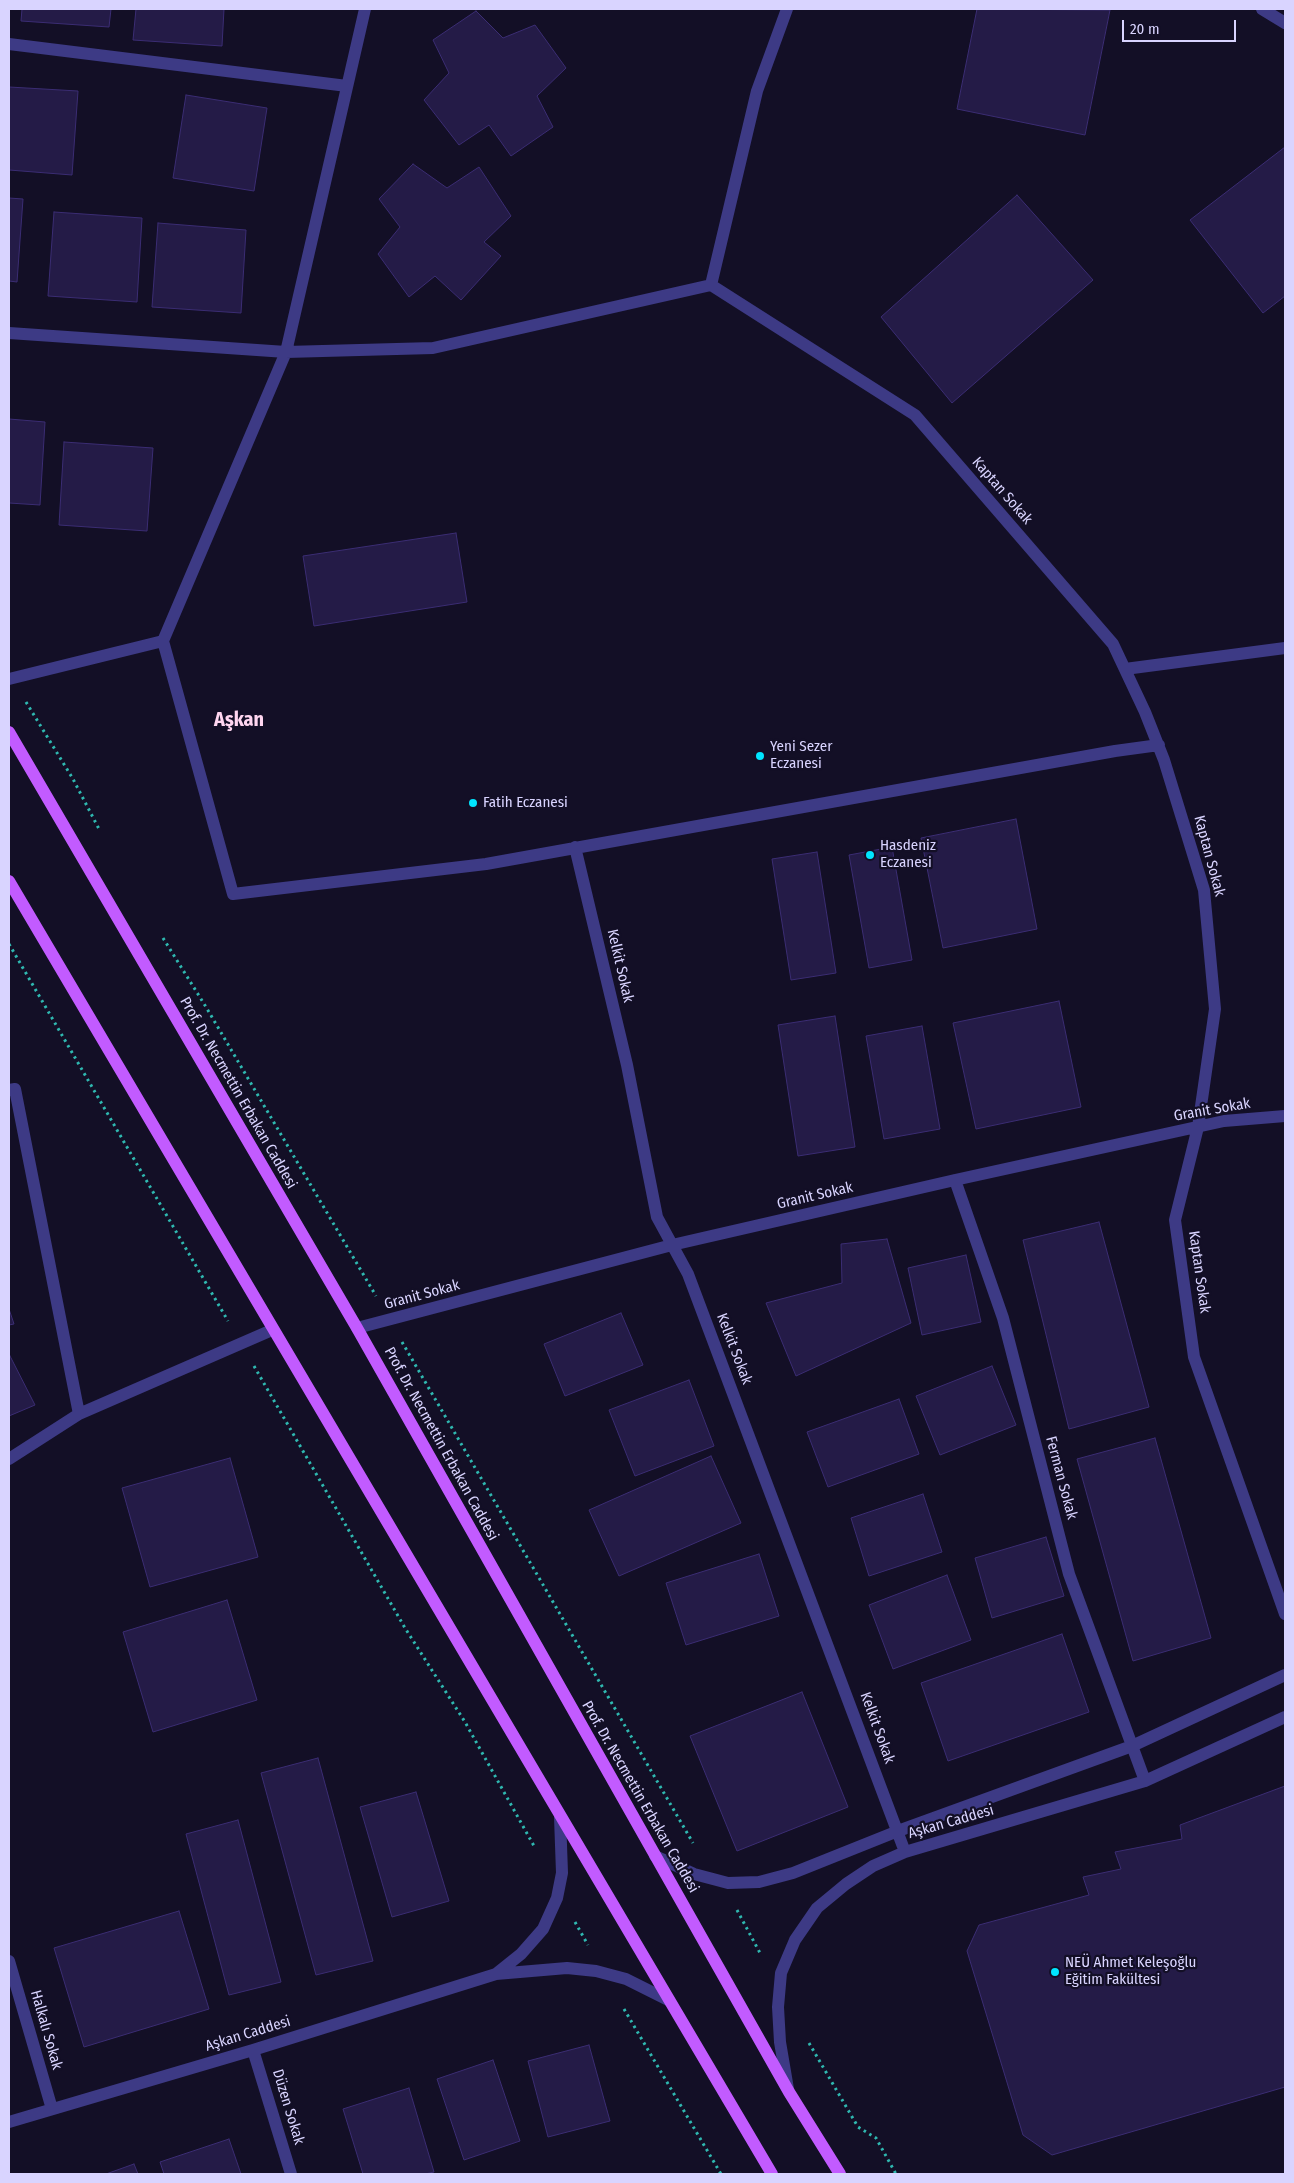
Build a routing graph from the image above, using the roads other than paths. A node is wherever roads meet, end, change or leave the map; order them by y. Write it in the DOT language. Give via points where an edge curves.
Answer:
graph roads {
  1 [pos="366,9"];
  2 [pos="787,9"];
  3 [pos="1262,9"];
  4 [pos="1285,23"];
  5 [pos="9,44"];
  6 [pos="347,86"];
  7 [pos="711,285"];
  8 [pos="9,333"];
  9 [pos="286,352"];
  10 [pos="163,641"];
  11 [pos="1285,648"];
  12 [pos="1125,669"];
  13 [pos="11,679"];
  14 [pos="9,732"];
  15 [pos="1159,745"];
  16 [pos="575,847"];
  17 [pos="9,881"];
  18 [pos="9,1090"];
  19 [pos="1285,1116"];
  20 [pos="1198,1127"];
  21 [pos="955,1180"];
  22 [pos="672,1245"];
  23 [pos="356,1328"];
  24 [pos="272,1330"];
  25 [pos="79,1414"];
  26 [pos="9,1459"];
  27 [pos="1285,1614"];
  28 [pos="1285,1675"];
  29 [pos="1285,1717"];
  30 [pos="1132,1746"];
  31 [pos="1145,1781"];
  32 [pos="560,1817"];
  33 [pos="898,1831"];
  34 [pos="905,1852"];
  35 [pos="655,1856"];
  36 [pos="9,1961"];
  37 [pos="496,1974"];
  38 [pos="668,2000"];
  39 [pos="253,2050"];
  40 [pos="789,2092"];
  41 [pos="52,2109"];
  42 [pos="9,2122"];
  43 [pos="291,2174"];
  44 [pos="772,2174"];
  45 [pos="840,2174"];
  1 -- 6 [label="street"];
  2 -- 7 [label="street" via="757,91"];
  3 -- 4 [label="street"];
  5 -- 6 [label="street"];
  6 -- 9 [label="street"];
  7 -- 9 [label="street" via="433,348"];
  7 -- 12 [label="street, Kaptan Sokak" via="915,415 1113,644"];
  8 -- 9 [label="street"];
  9 -- 10 [label="street"];
  10 -- 13 [label="street"];
  10 -- 16 [label="street" via="233,894 486,864"];
  11 -- 12 [label="street"];
  12 -- 15 [label="street, Kaptan Sokak"];
  14 -- 23 [label="main road, Prof. Dr. Necmettin Erbakan Caddesi"];
  15 -- 16 [label="street"];
  15 -- 20 [label="street, Kaptan Sokak" via="1204,890 1215,1009"];
  16 -- 22 [label="street, Kelkit Sokak" via="627,1064 656,1217"];
  17 -- 24 [label="main road"];
  18 -- 25 [label="street" via="15,1089"];
  19 -- 20 [label="street, Granit Sokak" via="1224,1121"];
  20 -- 21 [label="street, Granit Sokak"];
  20 -- 27 [label="street, Kaptan Sokak" via="1175,1220 1194,1357"];
  21 -- 22 [label="street, Granit Sokak"];
  21 -- 30 [label="street, Ferman Sokak" via="1002,1318 1069,1574"];
  22 -- 23 [label="street, Granit Sokak"];
  22 -- 33 [label="street, Kelkit Sokak" via="688,1274"];
  23 -- 35 [label="main road, Prof. Dr. Necmettin Erbakan Caddesi"];
  24 -- 25 [label="street"];
  24 -- 32 [label="main road"];
  25 -- 26 [label="street"];
  28 -- 30 [label="street, Aşkan Caddesi"];
  29 -- 31 [label="street, Aşkan Caddesi"];
  30 -- 31 [label="street, Ferman Sokak"];
  30 -- 33 [label="street, Aşkan Caddesi"];
  31 -- 34 [label="street, Aşkan Caddesi"];
  32 -- 37 [label="street" via="562,1873 543,1929 521,1954"];
  32 -- 38 [label="main road"];
  33 -- 34 [label="street, Kelkit Sokak"];
  33 -- 35 [label="street, Aşkan Caddesi" via="793,1873 759,1882 722,1882 694,1874"];
  34 -- 40 [label="street, Aşkan Caddesi" via="873,1866 846,1884 817,1908 794,1940 781,1974 778,2007 780,2042"];
  35 -- 40 [label="main road, Prof. Dr. Necmettin Erbakan Caddesi"];
  36 -- 41 [label="street, Halkalı Sokak"];
  37 -- 38 [label="street" via="567,1968 603,1972 626,1979"];
  37 -- 39 [label="street, Aşkan Caddesi"];
  38 -- 44 [label="main road"];
  39 -- 41 [label="street, Aşkan Caddesi"];
  39 -- 43 [label="street, Düzen Sokak"];
  40 -- 45 [label="main road, Prof. Dr. Necmettin Erbakan Caddesi"];
  41 -- 42 [label="street, Aşkan Caddesi"];
}
